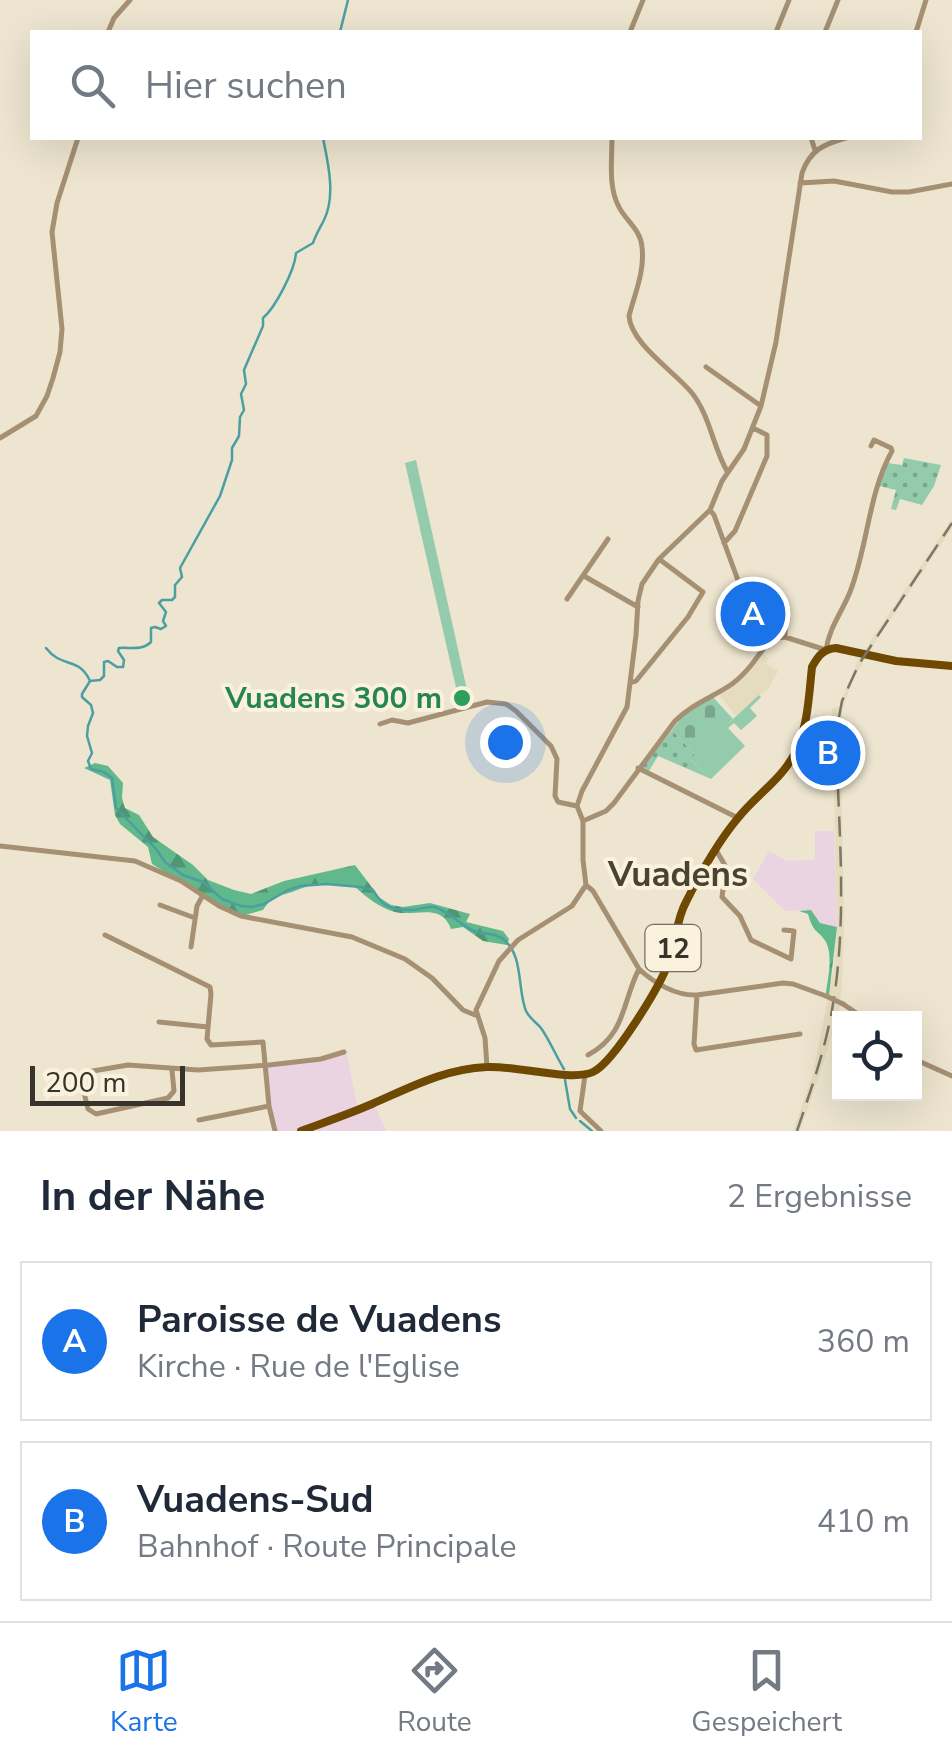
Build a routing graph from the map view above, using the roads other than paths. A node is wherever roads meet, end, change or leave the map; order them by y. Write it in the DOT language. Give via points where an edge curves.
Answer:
graph roads {
  1 [pos="130,0"];
  2 [pos="643,0"];
  3 [pos="789,0"];
  4 [pos="838,0"];
  5 [pos="926,0"];
  6 [pos="109,30"];
  7 [pos="631,30"];
  8 [pos="777,30"];
  9 [pos="826,30"];
  10 [pos="917,30"];
  11 [pos="77,140"];
  12 [pos="612,140"];
  13 [pos="811,140"];
  14 [pos="839,140"];
  15 [pos="815,150"];
  16 [pos="800,183"];
  17 [pos="952,184"];
  18 [pos="706,367"];
  19 [pos="761,406"];
  20 [pos="753,428"];
  21 [pos="0,438"];
  22 [pos="871,446"];
  23 [pos="728,472"];
  24 [pos="710,510"];
  25 [pos="608,540"];
  26 [pos="724,543"];
  27 [pos="659,559"];
  28 [pos="583,576"];
  29 [pos="567,599"];
  30 [pos="638,607"];
  31 [pos="786,636"];
  32 [pos="826,650"];
  33 [pos="952,666"];
  34 [pos="630,683"];
  35 [pos="380,724"];
  36 [pos="638,768"];
  37 [pos="577,806"];
  38 [pos="738,818"];
  39 [pos="583,821"];
  40 [pos="0,846"];
  41 [pos="716,850"];
  42 [pos="586,885"];
  43 [pos="203,895"];
  44 [pos="160,904"];
  45 [pos="195,918"];
  46 [pos="784,930"];
  47 [pos="105,935"];
  48 [pos="191,946"];
  49 [pos="640,969"];
  50 [pos="660,983"];
  51 [pos="697,995"];
  52 [pos="854,1011"];
  53 [pos="476,1015"];
  54 [pos="159,1022"];
  55 [pos="208,1027"];
  56 [pos="800,1034"];
  57 [pos="344,1052"];
  58 [pos="588,1055"];
  59 [pos="922,1063"];
  60 [pos="266,1065"];
  61 [pos="487,1067"];
  62 [pos="172,1070"];
  63 [pos="585,1075"];
  64 [pos="952,1076"];
  65 [pos="268,1106"];
  66 [pos="199,1120"];
  67 [pos="275,1131"];
  68 [pos="301,1131"];
  69 [pos="601,1131"];
  1 -- 6 [label="street"];
  2 -- 7 [label="street"];
  3 -- 8 [label="street"];
  4 -- 9 [label="street"];
  5 -- 10 [label="street"];
  11 -- 21 [label="street" via="52,232 62,329 57,364 38,412"];
  12 -- 23 [label="street" via="614,196 643,249 629,323 695,397"];
  13 -- 15 [label="street"];
  14 -- 15 [label="street"];
  15 -- 16 [label="street"];
  16 -- 17 [label="street" via="834,180 892,192"];
  16 -- 19 [label="street"];
  18 -- 19 [label="street"];
  19 -- 20 [label="street"];
  20 -- 23 [label="street"];
  20 -- 26 [label="street" via="768,434 767,456"];
  22 -- 32 [label="street" via="874,440 892,451"];
  23 -- 24 [label="street"];
  24 -- 26 [label="street"];
  24 -- 27 [label="street"];
  25 -- 28 [label="street"];
  26 -- 31 [label="street" via="739,583 784,620"];
  27 -- 30 [label="street" via="645,578"];
  27 -- 34 [label="street" via="703,592"];
  28 -- 29 [label="street"];
  28 -- 30 [label="street"];
  30 -- 34 [label="street"];
  31 -- 32 [label="street"];
  31 -- 36 [label="street" via="770,639 731,684 687,708"];
  32 -- 33 [label="main road"];
  32 -- 38 [label="main road, 12" via="812,668 792,760"];
  34 -- 37 [label="street" via="622,720"];
  35 -- 37 [label="street" via="506,704 550,746 558,802"];
  36 -- 38 [label="street"];
  36 -- 39 [label="street" via="606,811"];
  37 -- 39 [label="street"];
  38 -- 41 [label="main road, 12"];
  39 -- 42 [label="street"];
  40 -- 43 [label="street" via="135,861"];
  41 -- 46 [label="street" via="726,867 722,896 751,940 791,958 794,932"];
  41 -- 50 [label="main road, 12" via="682,910"];
  42 -- 49 [label="street"];
  42 -- 53 [label="street" via="565,912 510,947"];
  43 -- 45 [label="street"];
  43 -- 53 [label="street" via="249,918 352,937 405,959"];
  44 -- 45 [label="street"];
  45 -- 48 [label="street"];
  47 -- 55 [label="street" via="209,986"];
  49 -- 50 [label="street"];
  49 -- 58 [label="street" via="619,1024"];
  50 -- 51 [label="street"];
  50 -- 63 [label="main road, 12" via="605,1064"];
  51 -- 52 [label="street, bridge" via="793,984"];
  51 -- 56 [label="street" via="696,1050"];
  53 -- 61 [label="street"];
  54 -- 55 [label="street"];
  55 -- 60 [label="street" via="207,1042 214,1046 264,1042"];
  57 -- 60 [label="street"];
  59 -- 64 [label="street"];
  60 -- 62 [label="street"];
  60 -- 65 [label="street"];
  61 -- 63 [label="main road"];
  61 -- 68 [label="main road" via="430,1078"];
  62 -- 62 [label="street" via="128,1066 86,1073 81,1080 88,1109 98,1114 168,1098"];
  63 -- 69 [label="street" via="580,1111"];
  65 -- 66 [label="street"];
  65 -- 67 [label="street"];
}
